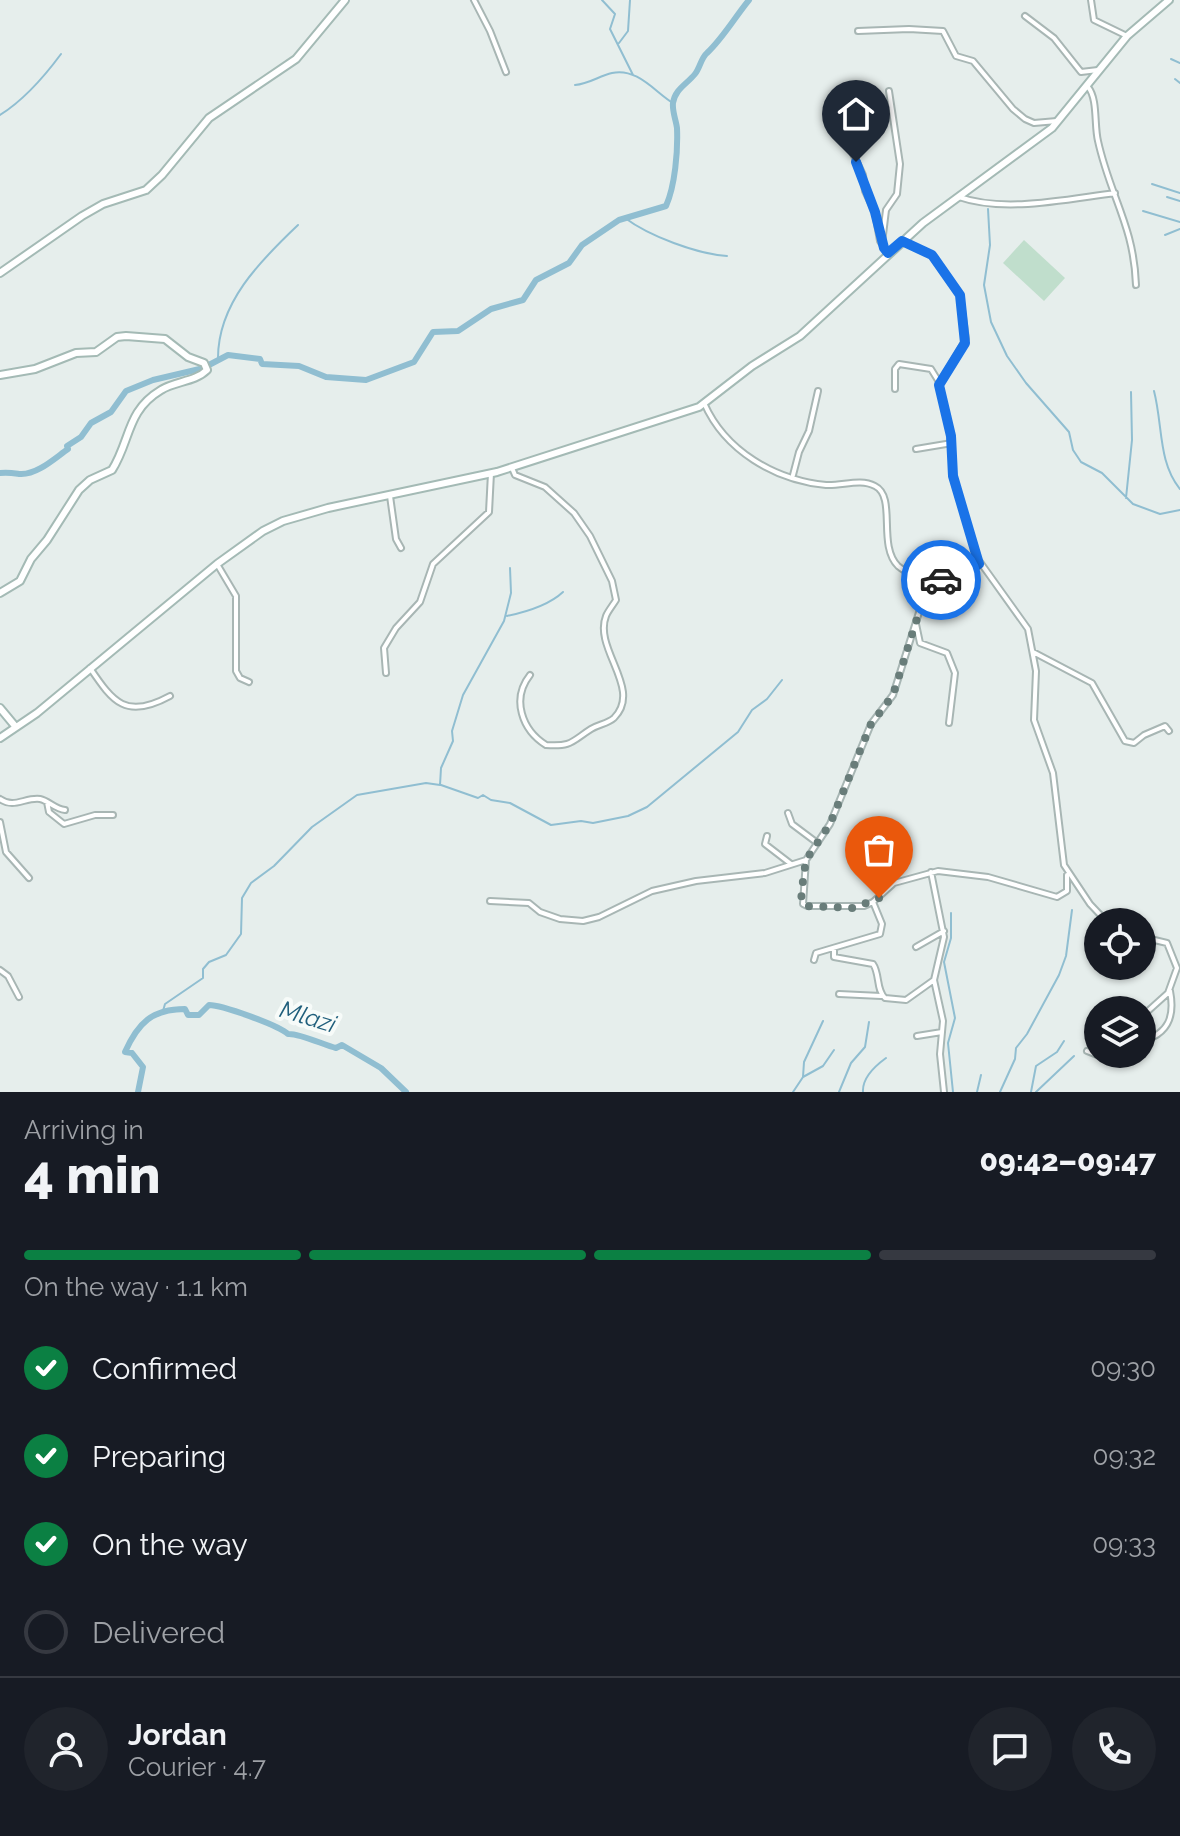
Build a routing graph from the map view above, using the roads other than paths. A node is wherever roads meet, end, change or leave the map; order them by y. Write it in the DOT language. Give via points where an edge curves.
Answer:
graph roads {
  1 [pos="345,0"];
  2 [pos="474,0"];
  3 [pos="1091,0"];
  4 [pos="1169,0"];
  5 [pos="1025,16"];
  6 [pos="858,31"];
  7 [pos="1127,36"];
  8 [pos="1101,70"];
  9 [pos="506,72"];
  10 [pos="1088,87"];
  11 [pos="889,91"];
  12 [pos="836,102"];
  13 [pos="1059,121"];
  14 [pos="1109,184"];
  15 [pos="1115,193"];
  16 [pos="1106,194"];
  17 [pos="958,197"];
  18 [pos="902,241"];
  19 [pos="881,245"];
  20 [pos="888,253"];
  21 [pos="0,273"];
  22 [pos="1136,285"];
  23 [pos="0,375"];
  24 [pos="939,382"];
  25 [pos="895,389"];
  26 [pos="818,391"];
  27 [pos="704,403"];
  28 [pos="952,443"];
  29 [pos="916,449"];
  30 [pos="512,468"];
  31 [pos="491,473"];
  32 [pos="793,477"];
  33 [pos="390,496"];
  34 [pos="401,548"];
  35 [pos="979,560"];
  36 [pos="217,564"];
  37 [pos="936,586"];
  38 [pos="0,593"];
  39 [pos="915,622"];
  40 [pos="1033,652"];
  41 [pos="90,668"];
  42 [pos="386,673"];
  43 [pos="530,675"];
  44 [pos="249,682"];
  45 [pos="170,696"];
  46 [pos="0,708"];
  47 [pos="949,723"];
  48 [pos="15,726"];
  49 [pos="1169,731"];
  50 [pos="0,738"];
  51 [pos="0,799"];
  52 [pos="47,802"];
  53 [pos="65,810"];
  54 [pos="788,813"];
  55 [pos="113,815"];
  56 [pos="0,822"];
  57 [pos="767,836"];
  58 [pos="2,839"];
  59 [pos="816,842"];
  60 [pos="806,860"];
  61 [pos="791,865"];
  62 [pos="931,872"];
  63 [pos="1067,873"];
  64 [pos="29,878"];
  65 [pos="490,901"];
  66 [pos="873,902"];
  67 [pos="1096,908"];
  68 [pos="944,931"];
  69 [pos="1156,940"];
  70 [pos="916,947"];
  71 [pos="834,948"];
  72 [pos="814,960"];
  73 [pos="0,970"];
  74 [pos="934,980"];
  75 [pos="1170,988"];
  76 [pos="839,994"];
  77 [pos="882,996"];
  78 [pos="19,997"];
  79 [pos="1156,1003"];
  80 [pos="942,1032"];
  81 [pos="1156,1034"];
  82 [pos="917,1036"];
  83 [pos="944,1092"];
  1 -- 21 [label="street" via="296,59 209,118 146,190 92,210"];
  2 -- 9 [label="street"];
  3 -- 7 [label="street" via="1094,20"];
  4 -- 7 [label="street"];
  5 -- 8 [label="street" via="1058,42 1081,72"];
  6 -- 13 [label="street" via="943,31 954,54 973,61 1025,119"];
  7 -- 8 [label="street"];
  8 -- 10 [label="street"];
  10 -- 13 [label="street"];
  10 -- 14 [label="street"];
  11 -- 19 [label="street" via="900,164"];
  12 -- 19 [label="street" via="838,122 863,175"];
  13 -- 17 [label="street"];
  14 -- 15 [label="street"];
  14 -- 16 [label="street"];
  15 -- 16 [label="street"];
  15 -- 22 [label="street" via="1132,243"];
  16 -- 17 [label="street" via="1043,203"];
  17 -- 18 [label="street"];
  18 -- 20 [label="street"];
  18 -- 24 [label="street" via="932,255 960,295 965,343"];
  19 -- 20 [label="street"];
  20 -- 27 [label="street" via="800,336"];
  23 -- 38 [label="street" via="96,352 126,336 165,339 207,370 165,387 142,406 112,470 79,490 20,581"];
  24 -- 25 [label="street" via="931,369 899,364"];
  24 -- 28 [label="street"];
  26 -- 32 [label="street"];
  27 -- 30 [label="street"];
  27 -- 32 [label="street" via="740,452"];
  28 -- 29 [label="street"];
  28 -- 35 [label="street" via="962,516"];
  30 -- 31 [label="street"];
  30 -- 43 [label="street" via="573,511 612,581 616,600 605,620 611,658 622,682 622,704 613,718 577,742 546,745 529,733 519,701"];
  31 -- 33 [label="street"];
  31 -- 42 [label="street" via="489,512 433,564 420,602 384,648"];
  32 -- 37 [label="street" via="878,488 885,497 885,536 894,560"];
  33 -- 34 [label="street"];
  33 -- 36 [label="street" via="283,521"];
  35 -- 37 [label="street" via="978,567 954,570"];
  35 -- 40 [label="street" via="1022,618"];
  36 -- 41 [label="street"];
  36 -- 44 [label="street" via="236,596 236,671"];
  37 -- 39 [label="street"];
  39 -- 47 [label="street" via="920,643 947,653 955,667"];
  39 -- 59 [label="street" via="893,695 871,724 830,824"];
  40 -- 49 [label="street" via="1092,683 1125,741 1134,743 1165,726"];
  40 -- 63 [label="street" via="1034,720 1053,773"];
  41 -- 45 [label="street" via="120,703 147,705"];
  41 -- 48 [label="street"];
  46 -- 48 [label="street"];
  48 -- 50 [label="street"];
  51 -- 52 [label="street" via="10,804"];
  52 -- 53 [label="street"];
  52 -- 55 [label="street" via="49,812 64,824"];
  54 -- 59 [label="street" via="792,824"];
  56 -- 58 [label="street"];
  57 -- 61 [label="street" via="765,844"];
  58 -- 64 [label="street" via="6,852"];
  59 -- 60 [label="street"];
  60 -- 61 [label="street"];
  60 -- 66 [label="street" via="801,895 805,906 854,908"];
  61 -- 65 [label="street" via="652,891 583,921 560,919 529,903"];
  62 -- 63 [label="street" via="988,877 1057,897 1067,891"];
  62 -- 66 [label="street" via="894,883"];
  62 -- 68 [label="street"];
  63 -- 67 [label="street"];
  66 -- 71 [label="street" via="882,924 880,934"];
  68 -- 70 [label="street"];
  68 -- 74 [label="street"];
  69 -- 75 [label="street" via="1170,947 1177,968"];
  71 -- 72 [label="street" via="816,953"];
  71 -- 77 [label="street" via="834,957 873,964"];
  73 -- 78 [label="street"];
  74 -- 77 [label="street" via="906,1000"];
  74 -- 80 [label="street"];
  75 -- 79 [label="street"];
  75 -- 81 [label="street" via="1172,1015"];
  76 -- 77 [label="street"];
  80 -- 82 [label="street"];
  80 -- 83 [label="street"];
}
